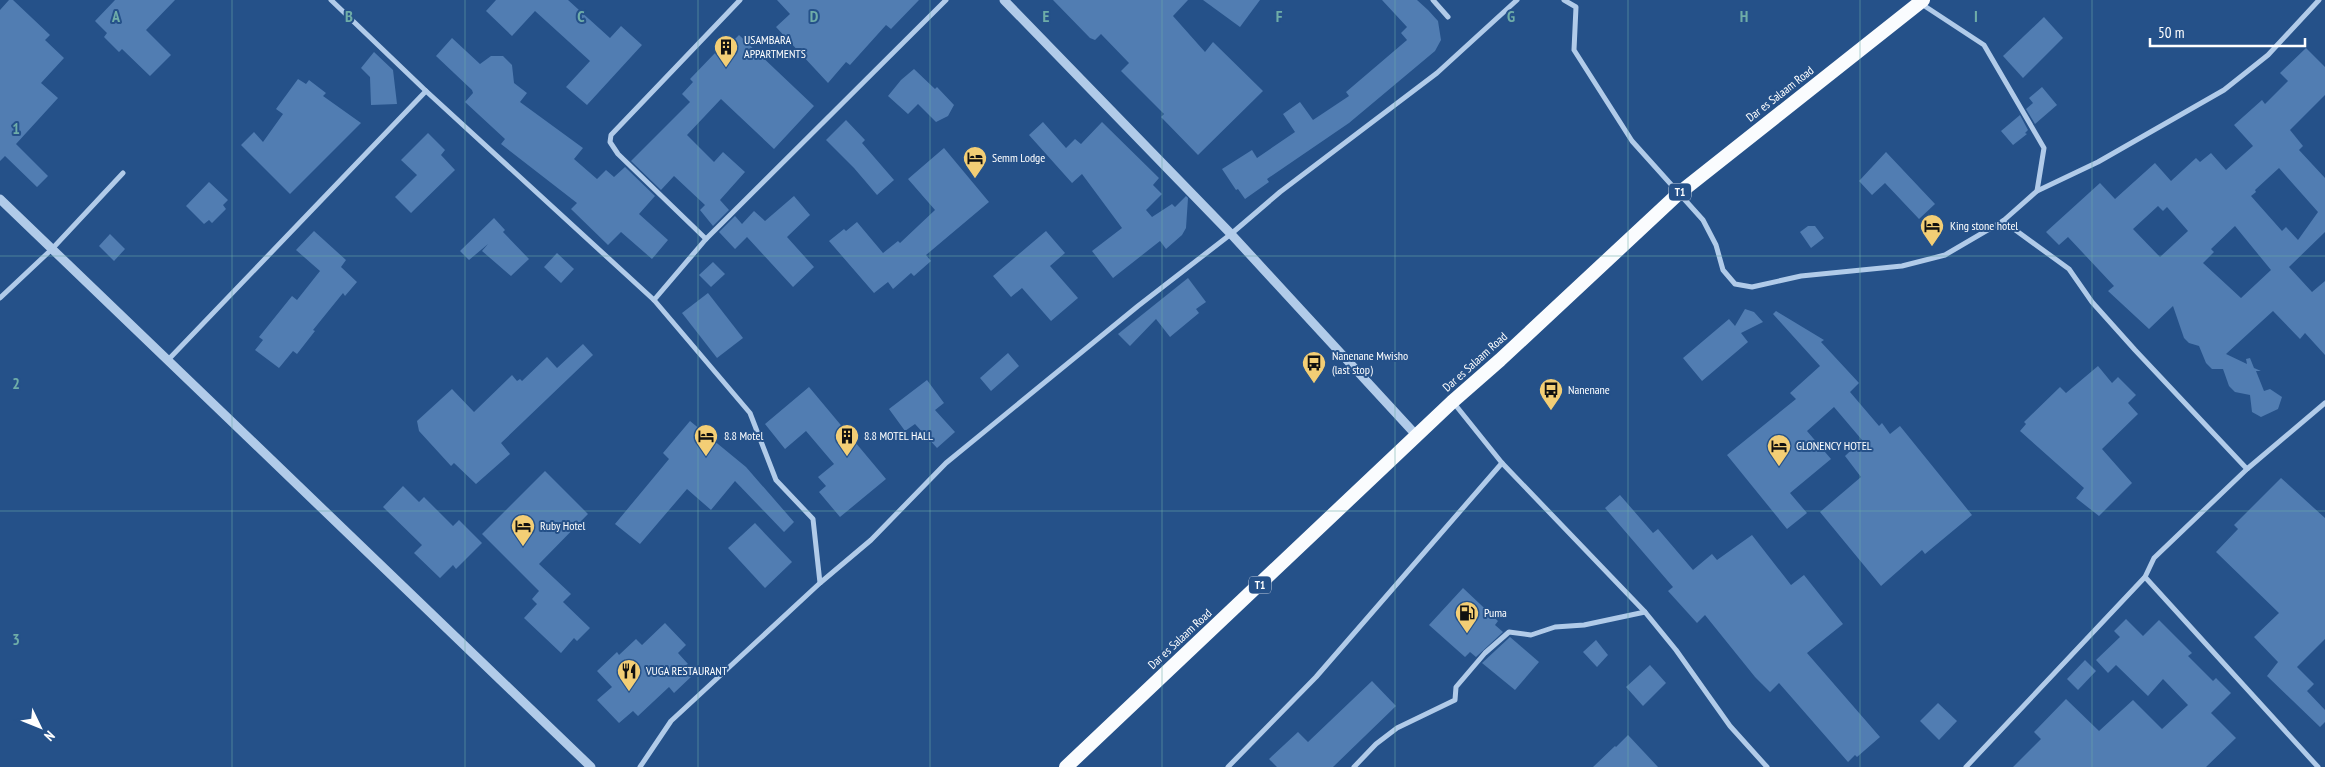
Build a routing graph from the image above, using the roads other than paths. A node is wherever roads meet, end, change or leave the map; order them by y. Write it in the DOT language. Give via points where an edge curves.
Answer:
graph roads {
  1 [pos="331,0"];
  2 [pos="740,0"];
  3 [pos="946,0"];
  4 [pos="1004,0"];
  5 [pos="1432,0"];
  6 [pos="1517,0"];
  7 [pos="1564,0"];
  8 [pos="2319,0"];
  9 [pos="1921,1"];
  10 [pos="1448,16"];
  11 [pos="426,91"];
  12 [pos="123,173"];
  13 [pos="2037,191"];
  14 [pos="1678,194"];
  15 [pos="0,199"];
  16 [pos="2003,221"];
  17 [pos="1231,234"];
  18 [pos="706,239"];
  19 [pos="52,249"];
  20 [pos="0,298"];
  21 [pos="654,300"];
  22 [pos="168,360"];
  23 [pos="1452,402"];
  24 [pos="2325,403"];
  25 [pos="1418,436"];
  26 [pos="1502,463"];
  27 [pos="2247,469"];
  28 [pos="2145,577"];
  29 [pos="820,583"];
  30 [pos="1645,612"];
  31 [pos="591,767"];
  32 [pos="640,767"];
  33 [pos="1066,767"];
  34 [pos="1228,767"];
  35 [pos="1354,767"];
  36 [pos="1767,767"];
  37 [pos="1966,767"];
  38 [pos="2318,767"];
  1 -- 11 [label="street"];
  2 -- 18 [label="street" via="611,135 610,142 618,154"];
  3 -- 18 [label="street"];
  4 -- 17 [label="street"];
  5 -- 10 [label="street"];
  6 -- 17 [label="street" via="1437,73 1280,192"];
  7 -- 14 [label="street" via="1576,7 1574,50 1632,141"];
  8 -- 13 [label="street" via="2268,55 2224,90 2098,162"];
  9 -- 13 [label="street" via="1984,45 2044,148"];
  9 -- 14 [label="highway, Dar es Salaam Road / T1"];
  11 -- 21 [label="street"];
  11 -- 22 [label="street"];
  12 -- 19 [label="street"];
  13 -- 16 [label="street"];
  14 -- 16 [label="street" via="1703,220 1716,245 1723,270 1735,284 1752,287 1801,276 1902,266 1945,255"];
  14 -- 23 [label="highway, Dar es Salaam Road / T1"];
  15 -- 19 [label="street"];
  16 -- 27 [label="street" via="2069,269 2122,336"];
  17 -- 25 [label="street"];
  17 -- 29 [label="street" via="946,462 871,540"];
  18 -- 21 [label="street"];
  19 -- 20 [label="street"];
  19 -- 22 [label="street"];
  21 -- 29 [label="street" via="750,413 776,480 813,519"];
  22 -- 31 [label="street"];
  23 -- 25 [label="highway, Dar es Salaam Road / T1"];
  23 -- 26 [label="street"];
  24 -- 27 [label="street"];
  25 -- 33 [label="highway, Dar es Salaam Road / T1"];
  26 -- 30 [label="street"];
  26 -- 34 [label="street" via="1316,677"];
  27 -- 28 [label="street" via="2154,558"];
  28 -- 37 [label="street"];
  28 -- 38 [label="street"];
  29 -- 32 [label="street" via="671,721"];
  30 -- 35 [label="street" via="1531,635 1509,632 1456,687 1455,700 1397,728"];
  30 -- 36 [label="street" via="1730,726"];
}
